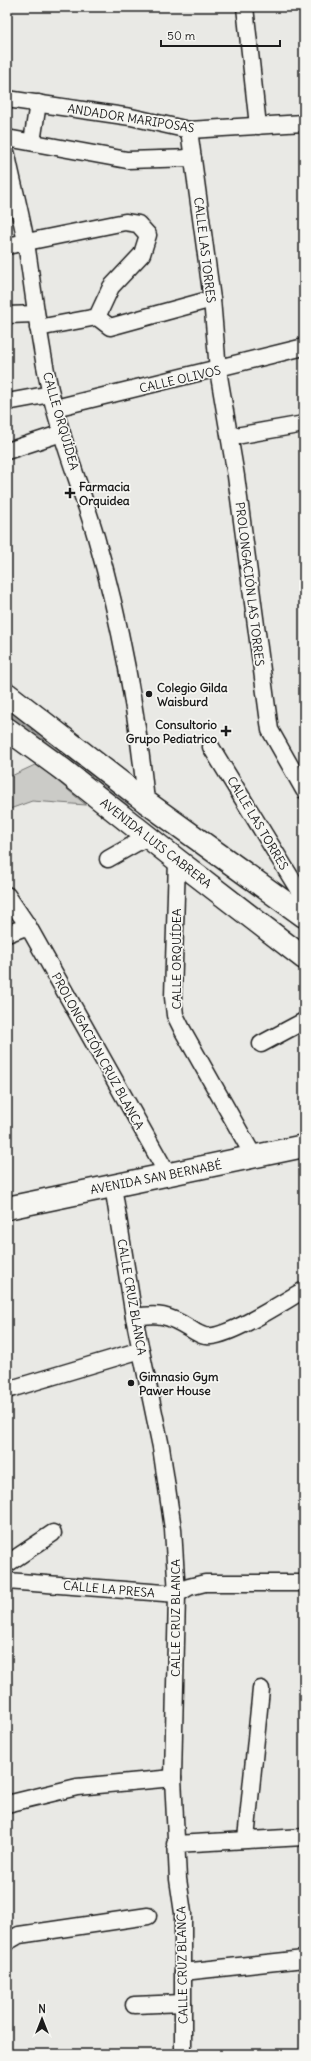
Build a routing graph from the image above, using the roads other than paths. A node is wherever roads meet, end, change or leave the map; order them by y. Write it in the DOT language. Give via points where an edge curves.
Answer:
graph roads {
  1 [pos="246,7"];
  2 [pos="7,99"];
  3 [pos="38,103"];
  4 [pos="304,123"];
  5 [pos="258,126"];
  6 [pos="189,130"];
  7 [pos="7,138"];
  8 [pos="32,142"];
  9 [pos="7,155"];
  10 [pos="193,158"];
  11 [pos="26,242"];
  12 [pos="7,246"];
  13 [pos="212,299"];
  14 [pos="7,315"];
  15 [pos="97,316"];
  16 [pos="37,321"];
  17 [pos="304,347"];
  18 [pos="218,370"];
  19 [pos="53,401"];
  20 [pos="7,402"];
  21 [pos="304,424"];
  22 [pos="62,433"];
  23 [pos="230,437"];
  24 [pos="7,451"];
  25 [pos="7,694"];
  26 [pos="7,729"];
  27 [pos="211,747"];
  28 [pos="304,790"];
  29 [pos="146,802"];
  30 [pos="147,837"];
  31 [pos="108,859"];
  32 [pos="177,860"];
  33 [pos="7,895"];
  34 [pos="304,898"];
  35 [pos="304,916"];
  36 [pos="28,926"];
  37 [pos="7,934"];
  38 [pos="304,958"];
  39 [pos="304,1021"];
  40 [pos="261,1044"];
  41 [pos="304,1146"];
  42 [pos="254,1157"];
  43 [pos="168,1175"];
  44 [pos="113,1186"];
  45 [pos="7,1208"];
  46 [pos="304,1290"];
  47 [pos="134,1317"];
  48 [pos="141,1350"];
  49 [pos="7,1390"];
  50 [pos="53,1533"];
  51 [pos="7,1564"];
  52 [pos="7,1581"];
  53 [pos="304,1583"];
  54 [pos="177,1594"];
  55 [pos="261,1689"];
  56 [pos="173,1778"];
  57 [pos="7,1804"];
  58 [pos="304,1837"];
  59 [pos="246,1840"];
  60 [pos="175,1844"];
  61 [pos="148,1916"];
  62 [pos="7,1942"];
  63 [pos="304,1959"];
  64 [pos="183,1972"];
  65 [pos="183,2003"];
  66 [pos="134,2005"];
  67 [pos="183,2054"];
  1 -- 5 [label="street"];
  2 -- 3 [label="street, ANDADOR MARIPOSAS"];
  3 -- 6 [label="street, ANDADOR MARIPOSAS" via="131,117"];
  3 -- 8 [label="street"];
  4 -- 5 [label="street, ANDADOR MARIPOSAS"];
  5 -- 6 [label="street, ANDADOR MARIPOSAS"];
  6 -- 10 [label="street, CALLE LAS TORRES"];
  7 -- 8 [label="street"];
  8 -- 10 [label="street" via="127,160"];
  9 -- 11 [label="street, CALLE ORQUÍDEA"];
  10 -- 13 [label="street, CALLE LAS TORRES"];
  11 -- 12 [label="street"];
  11 -- 15 [label="street" via="125,222 138,224 148,235 142,254 111,287"];
  11 -- 16 [label="street, CALLE ORQUÍDEA"];
  13 -- 15 [label="street" via="110,327"];
  13 -- 18 [label="street, CALLE LAS TORRES"];
  14 -- 16 [label="street"];
  15 -- 16 [label="street"];
  16 -- 19 [label="street, CALLE ORQUÍDEA"];
  17 -- 18 [label="street, CALLE OLIVOS"];
  18 -- 19 [label="street, CALLE OLIVOS"];
  18 -- 23 [label="street, PROLONGACIÓN LAS TORRES"];
  19 -- 20 [label="street, CALLE OLIVOS"];
  19 -- 22 [label="street, CALLE ORQUÍDEA"];
  21 -- 23 [label="street"];
  22 -- 24 [label="street"];
  22 -- 29 [label="street, CALLE ORQUÍDEA" via="96,538 107,582 125,665"];
  23 -- 28 [label="street, PROLONGACIÓN LAS TORRES" via="270,730"];
  25 -- 29 [label="street"];
  26 -- 30 [label="street, AVENIDA LUIS CABRERA"];
  27 -- 34 [label="street, CALLE LAS TORRES"];
  29 -- 35 [label="street"];
  30 -- 31 [label="street"];
  30 -- 32 [label="street, AVENIDA LUIS CABRERA"];
  32 -- 38 [label="street, AVENIDA LUIS CABRERA"];
  32 -- 42 [label="street, CALLE ORQUÍDEA" via="173,997 175,1015"];
  33 -- 36 [label="street, PROLONGACIÓN CRUZ BLANCA"];
  36 -- 37 [label="street"];
  36 -- 43 [label="street, PROLONGACIÓN CRUZ BLANCA"];
  39 -- 40 [label="street"];
  41 -- 42 [label="street, AVENIDA SAN BERNABÉ"];
  42 -- 43 [label="street, AVENIDA SAN BERNABÉ"];
  43 -- 44 [label="street, AVENIDA SAN BERNABÉ"];
  44 -- 45 [label="street, AVENIDA SAN BERNABÉ"];
  44 -- 47 [label="street, CALLE CRUZ BLANCA"];
  46 -- 47 [label="street" via="235,1329 212,1337 204,1336 164,1316 152,1314"];
  47 -- 48 [label="street, CALLE CRUZ BLANCA"];
  48 -- 49 [label="street"];
  48 -- 54 [label="street, CALLE CRUZ BLANCA" via="168,1492"];
  50 -- 51 [label="street"];
  52 -- 54 [label="street, CALLE LA PRESA"];
  53 -- 54 [label="street, CALLE LA PRESA" via="206,1583 189,1587"];
  54 -- 56 [label="street, CALLE CRUZ BLANCA"];
  55 -- 59 [label="street"];
  56 -- 57 [label="street" via="78,1787"];
  56 -- 60 [label="street, CALLE CRUZ BLANCA"];
  58 -- 59 [label="street"];
  59 -- 60 [label="street"];
  60 -- 64 [label="street, CALLE CRUZ BLANCA" via="182,1913"];
  61 -- 62 [label="street" via="19,1935"];
  63 -- 64 [label="street"];
  64 -- 65 [label="street, CALLE CRUZ BLANCA"];
  65 -- 66 [label="street"];
  65 -- 67 [label="street, CALLE CRUZ BLANCA"];
}
